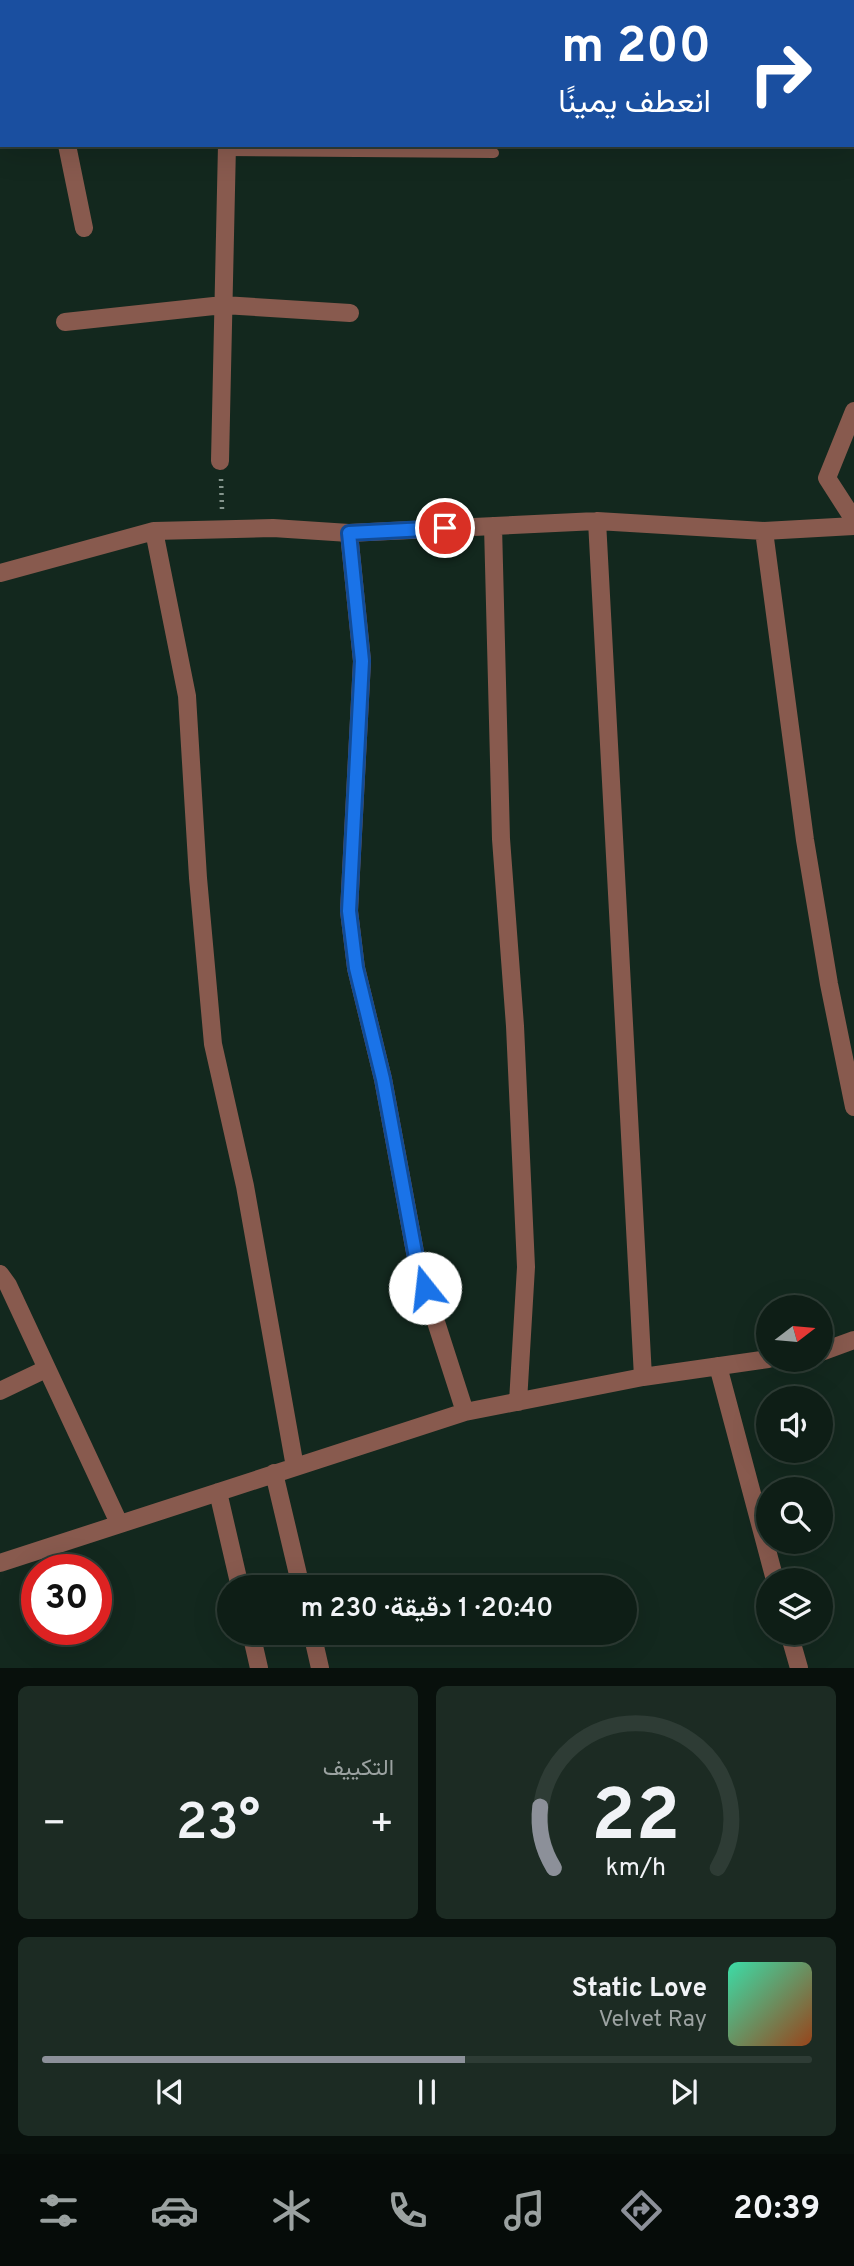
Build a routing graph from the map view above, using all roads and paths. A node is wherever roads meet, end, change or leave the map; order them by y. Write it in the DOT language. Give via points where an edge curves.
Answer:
graph roads {
  1 [pos="67,147"];
  2 [pos="227,148"];
  3 [pos="494,153"];
  4 [pos="84,228"];
  5 [pos="223,305"];
  6 [pos="350,313"];
  7 [pos="65,322"];
  8 [pos="854,411"];
  9 [pos="220,461"];
  10 [pos="854,520"];
  11 [pos="597,521"];
  12 [pos="493,526"];
  13 [pos="854,526"];
  14 [pos="223,529"];
  15 [pos="154,531"];
  16 [pos="764,531"];
  17 [pos="349,533"];
  18 [pos="0,573"];
  19 [pos="854,1107"];
  20 [pos="0,1274"];
  21 [pos="854,1340"];
  22 [pos="833,1348"];
  23 [pos="756,1361"];
  24 [pos="718,1366"];
  25 [pos="46,1369"];
  26 [pos="643,1377"];
  27 [pos="0,1391"];
  28 [pos="518,1402"];
  29 [pos="465,1412"];
  30 [pos="295,1467"];
  31 [pos="274,1474"];
  32 [pos="218,1492"];
  33 [pos="119,1523"];
  34 [pos="0,1563"];
  35 [pos="772,1568"];
  36 [pos="237,1575"];
  37 [pos="298,1575"];
  38 [pos="254,1645"];
  39 [pos="315,1645"];
  40 [pos="792,1645"];
  41 [pos="259,1668"];
  42 [pos="320,1668"];
  43 [pos="799,1668"];
  1 -- 4 [label="street"];
  2 -- 3 [label="lane"];
  2 -- 5 [label="street"];
  5 -- 6 [label="street"];
  5 -- 7 [label="street"];
  5 -- 9 [label="street"];
  8 -- 10 [label="street" via="827,478"];
  9 -- 14 [label="path"];
  11 -- 12 [label="street"];
  11 -- 16 [label="street"];
  11 -- 26 [label="street"];
  12 -- 17 [label="street"];
  12 -- 28 [label="street" via="501,838 526,1267"];
  13 -- 16 [label="street"];
  14 -- 15 [label="street"];
  14 -- 17 [label="street"];
  15 -- 18 [label="street"];
  15 -- 30 [label="street" via="187,696 213,1044 245,1186"];
  16 -- 19 [label="street" via="805,840"];
  17 -- 29 [label="street" via="362,661 349,911 356,968 383,1079 417,1263"];
  20 -- 25 [label="street"];
  21 -- 22 [label="street"];
  23 -- 24 [label="street"];
  24 -- 26 [label="street"];
  24 -- 35 [label="street"];
  25 -- 27 [label="street"];
  25 -- 33 [label="street"];
  26 -- 28 [label="street"];
  28 -- 29 [label="street"];
  29 -- 30 [label="street"];
  30 -- 31 [label="street"];
  31 -- 32 [label="street"];
  31 -- 37 [label="street"];
  32 -- 33 [label="street"];
  32 -- 36 [label="street"];
  33 -- 34 [label="street"];
  38 -- 41 [label="street"];
  39 -- 42 [label="street"];
  40 -- 43 [label="street"];
}
